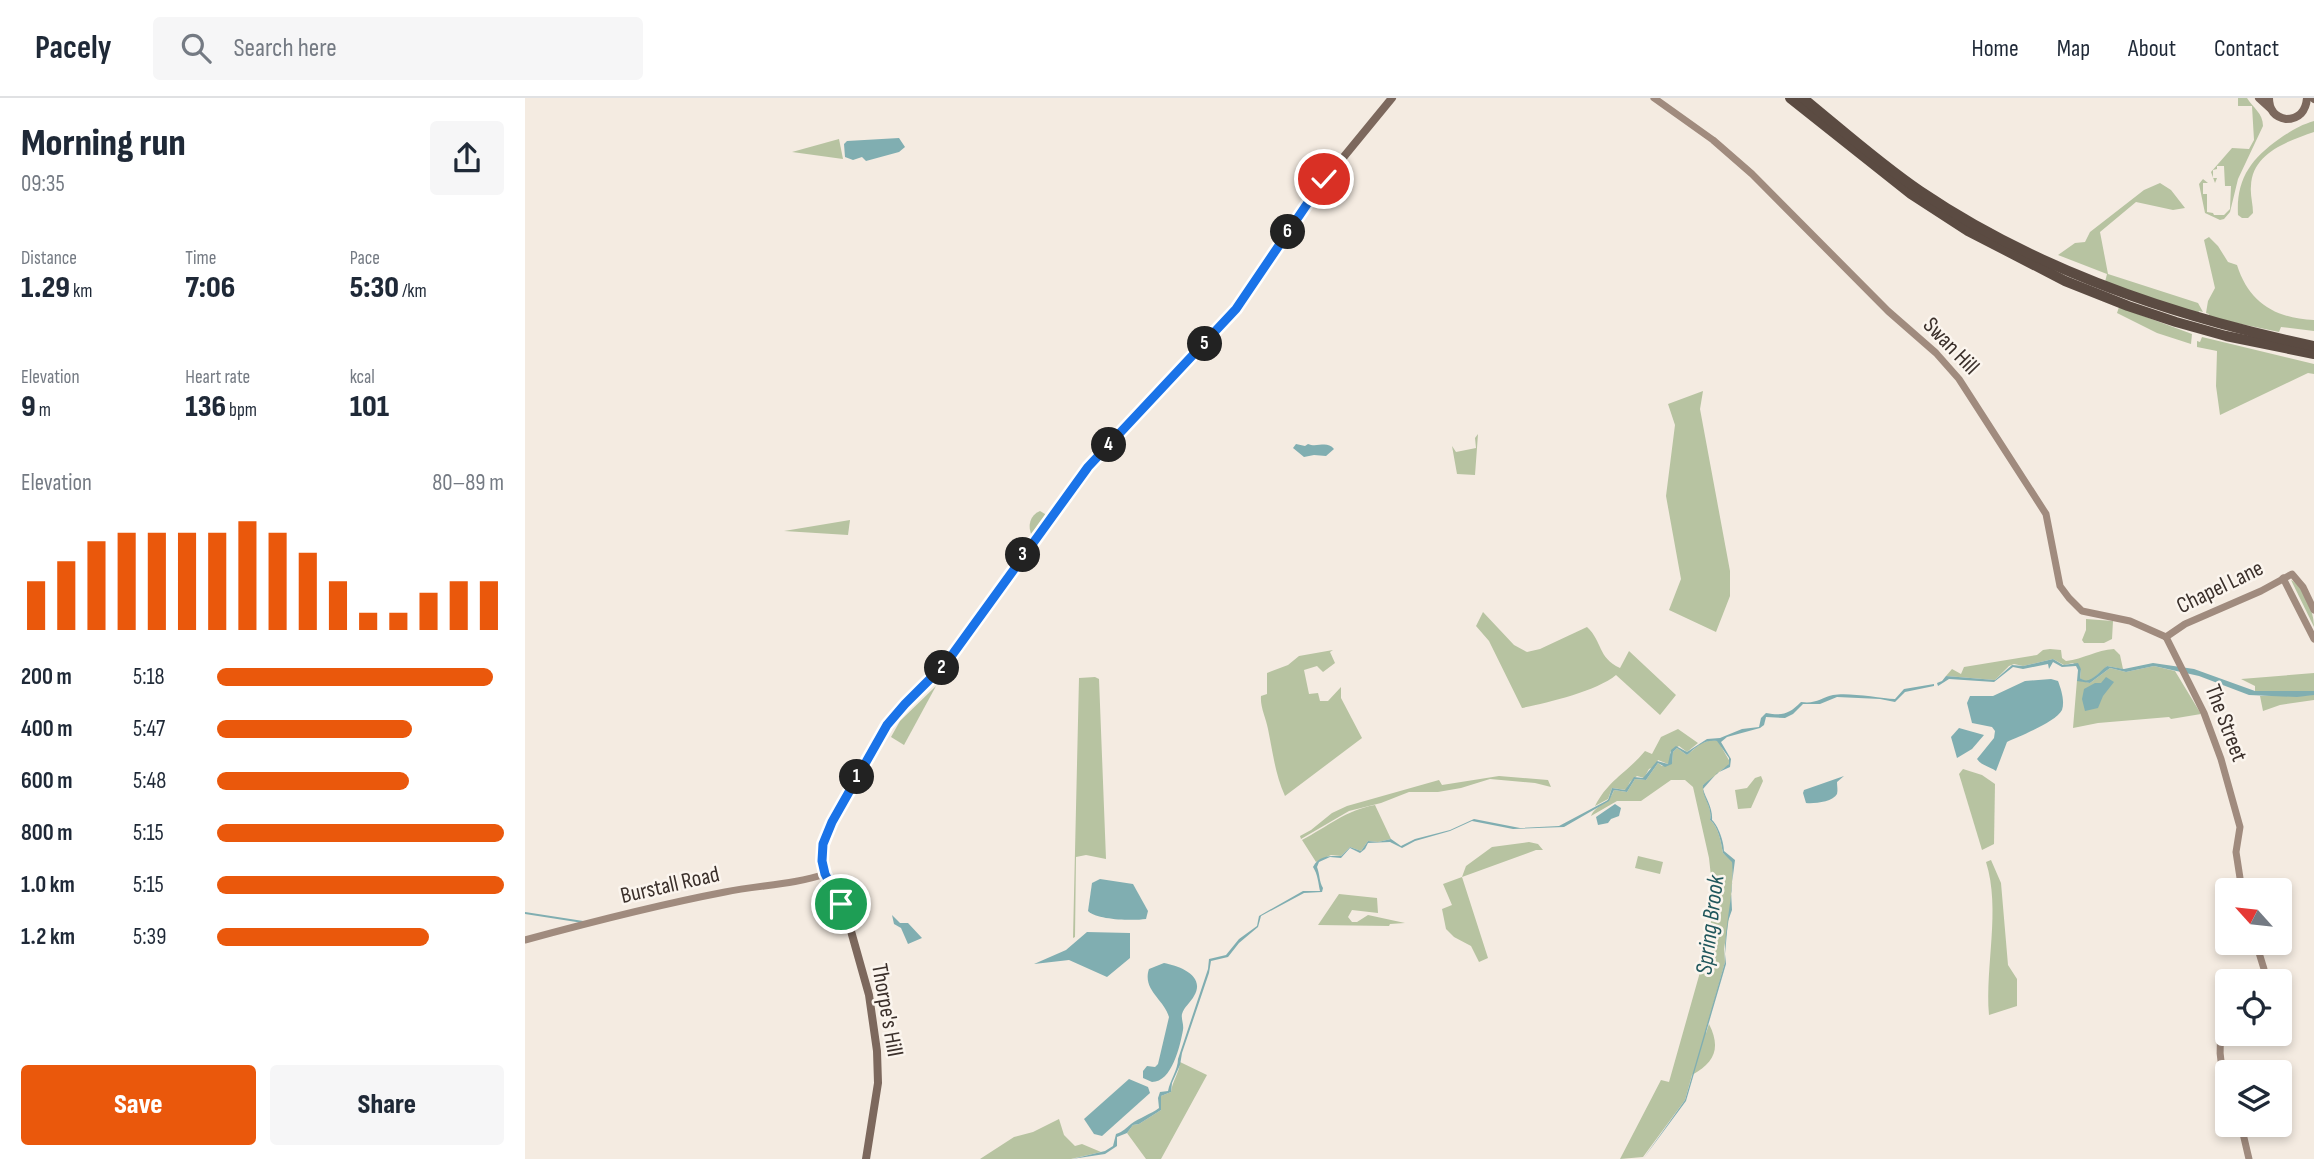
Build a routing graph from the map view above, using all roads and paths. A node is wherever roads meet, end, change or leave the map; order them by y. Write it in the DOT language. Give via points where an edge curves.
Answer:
graph roads {
  1 [pos="1392,98"];
  2 [pos="1654,98"];
  3 [pos="1790,98"];
  4 [pos="1803,98"];
  5 [pos="2259,98"];
  6 [pos="2269,98"];
  7 [pos="2307,98"];
  8 [pos="2270,108"];
  9 [pos="2300,115"];
  10 [pos="2314,115"];
  11 [pos="2257,334"];
  12 [pos="2226,336"];
  13 [pos="2314,338"];
  14 [pos="2314,346"];
  15 [pos="2314,354"];
  16 [pos="2314,361"];
  17 [pos="2283,578"];
  18 [pos="2314,610"];
  19 [pos="2166,637"];
  20 [pos="2314,639"];
  21 [pos="825,874"];
  22 [pos="2240,878"];
  23 [pos="525,940"];
  24 [pos="2244,1137"];
  25 [pos="866,1159"];
  26 [pos="2249,1159"];
  1 -- 21 [label="main road" via="1310,198 1223,325 1072,487 942,668 887,725 823,844"];
  2 -- 19 [label="street, Swan Hill" via="1752,174 1959,379 2046,514 2060,586 2069,598 2082,611 2130,621"];
  3 -- 12 [label="highway" via="1910,194 1968,230 2065,281"];
  4 -- 11 [label="highway" via="1918,190 1968,221 2128,295"];
  5 -- 8 [label="main road"];
  6 -- 8 [label="main road"];
  7 -- 9 [label="main road"];
  8 -- 9 [label="main road" via="2282,118"];
  9 -- 10 [label="main road"];
  11 -- 13 [label="highway"];
  11 -- 14 [label="highway"];
  12 -- 15 [label="highway"];
  12 -- 16 [label="highway"];
  17 -- 18 [label="street, Chapel Lane" via="2292,573"];
  17 -- 19 [label="street, Chapel Lane"];
  17 -- 20 [label="street"];
  19 -- 22 [label="street, The Street" via="2215,738 2240,827"];
  21 -- 23 [label="street, Burstall Road" via="665,904"];
  21 -- 25 [label="main road, Thorpe's Hill" via="849,924 873,1020 878,1083"];
  24 -- 26 [label="street"];
}
